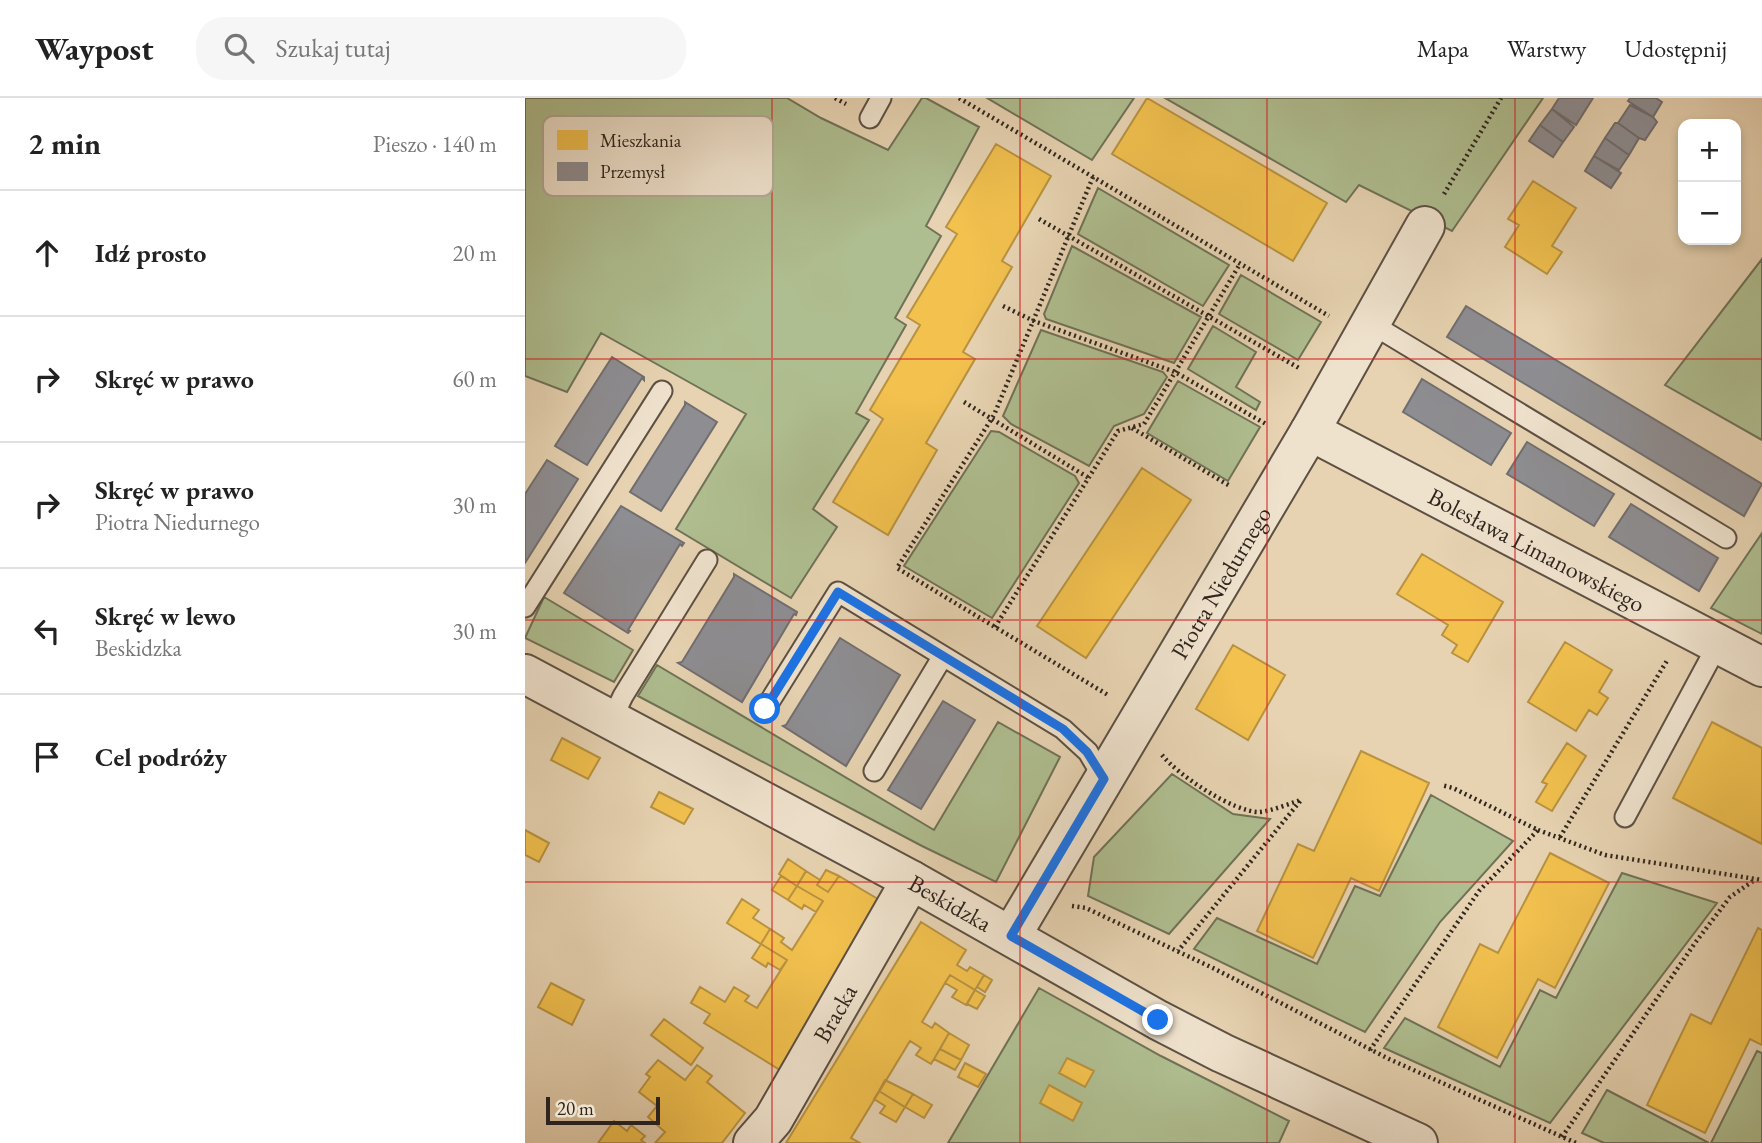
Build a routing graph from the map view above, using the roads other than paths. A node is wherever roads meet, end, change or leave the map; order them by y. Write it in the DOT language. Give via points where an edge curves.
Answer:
graph roads {
  1 [pos="881,98"];
  2 [pos="870,118"];
  3 [pos="1425,226"];
  4 [pos="1370,323"];
  5 [pos="662,391"];
  6 [pos="1310,431"];
  7 [pos="1726,538"];
  8 [pos="706,560"];
  9 [pos="525,607"];
  10 [pos="1718,644"];
  11 [pos="943,656"];
  12 [pos="1762,667"];
  13 [pos="525,674"];
  14 [pos="765,709"];
  15 [pos="612,719"];
  16 [pos="874,771"];
  17 [pos="1104,779"];
  18 [pos="1625,817"];
  19 [pos="911,880"];
  20 [pos="1011,936"];
  21 [pos="753,1143"];
  22 [pos="1418,1143"];
  1 -- 2 [label="lane"];
  3 -- 4 [label="street, Piotra Niedurnego"];
  4 -- 6 [label="street, Piotra Niedurnego"];
  4 -- 7 [label="lane"];
  5 -- 9 [label="lane"];
  6 -- 10 [label="street, Bolesława Limanowskiego"];
  6 -- 17 [label="street, Piotra Niedurnego"];
  8 -- 15 [label="lane"];
  10 -- 12 [label="street, Bolesława Limanowskiego"];
  10 -- 18 [label="lane"];
  11 -- 14 [label="lane" via="838,592"];
  11 -- 16 [label="lane"];
  11 -- 17 [label="lane" via="1063,729 1087,752"];
  13 -- 15 [label="street, Beskidzka"];
  15 -- 19 [label="street, Beskidzka"];
  17 -- 20 [label="street, Piotra Niedurnego"];
  19 -- 20 [label="street, Beskidzka"];
  19 -- 21 [label="street, Bracka" via="773,1120"];
  20 -- 22 [label="street, Beskidzka" via="1221,1053"];
}
